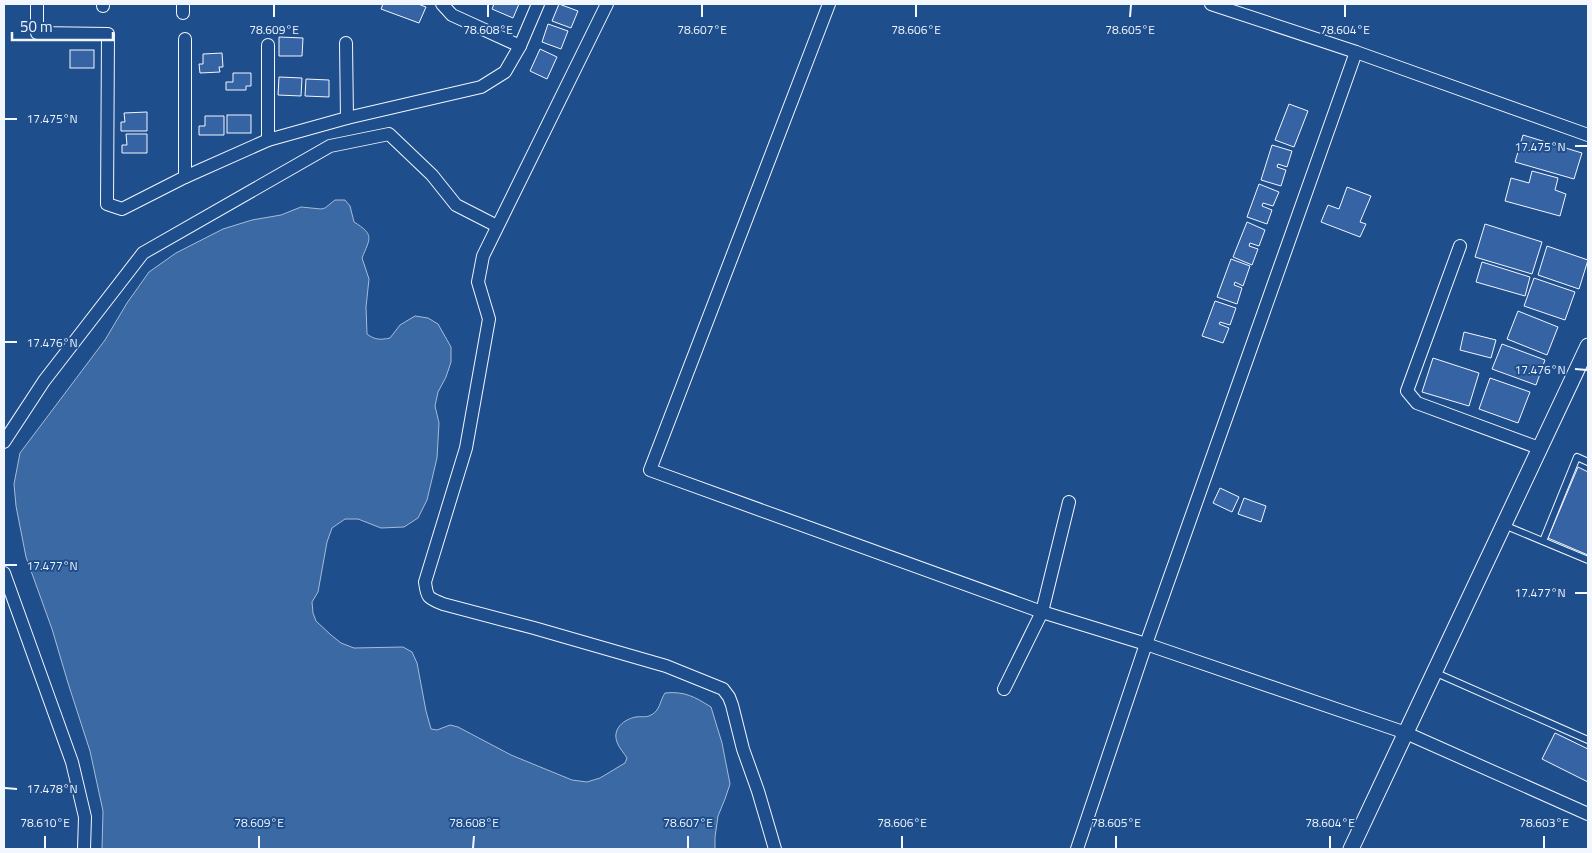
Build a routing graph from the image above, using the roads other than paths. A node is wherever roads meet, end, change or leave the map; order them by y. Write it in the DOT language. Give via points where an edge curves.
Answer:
graph roads {
  1 [pos="37,4"];
  2 [pos="442,4"];
  3 [pos="538,4"];
  4 [pos="607,4"];
  5 [pos="830,4"];
  6 [pos="1212,4"];
  7 [pos="185,39"];
  8 [pos="346,43"];
  9 [pos="268,45"];
  10 [pos="520,46"];
  11 [pos="1356,52"];
  12 [pos="347,118"];
  13 [pos="1588,135"];
  14 [pos="268,140"];
  15 [pos="185,177"];
  16 [pos="498,226"];
  17 [pos="1460,246"];
  18 [pos="1588,346"];
  19 [pos="4,442"];
  20 [pos="1539,448"];
  21 [pos="1588,462"];
  22 [pos="1069,502"];
  23 [pos="1503,524"];
  24 [pos="1543,541"];
  25 [pos="1588,560"];
  26 [pos="4,573"];
  27 [pos="1042,612"];
  28 [pos="1146,644"];
  29 [pos="1434,672"];
  30 [pos="1004,689"];
  31 [pos="1406,733"];
  32 [pos="1588,740"];
  33 [pos="1588,814"];
  34 [pos="84,849"];
  35 [pos="775,849"];
  36 [pos="1077,849"];
  37 [pos="1351,849"];
  1 -- 15 [label="street" via="37,33 108,34 108,204 122,210"];
  2 -- 10 [label="street" via="452,16"];
  3 -- 10 [label="street"];
  4 -- 16 [label="street"];
  5 -- 27 [label="street" via="650,470"];
  6 -- 11 [label="street"];
  7 -- 15 [label="street"];
  8 -- 12 [label="street"];
  9 -- 14 [label="street"];
  10 -- 12 [label="street" via="505,72 481,87"];
  11 -- 13 [label="street"];
  11 -- 28 [label="street"];
  12 -- 14 [label="street"];
  14 -- 15 [label="street"];
  16 -- 19 [label="street" via="456,205 432,175 389,134 330,146 143,253 44,381"];
  16 -- 35 [label="street" via="483,256 478,282 489,319 466,448 425,582 426,594 442,604 666,666 723,689 732,705"];
  17 -- 20 [label="street" via="1407,391 1417,403"];
  18 -- 20 [label="street"];
  20 -- 23 [label="street"];
  21 -- 24 [label="lane" via="1577,457"];
  22 -- 27 [label="street"];
  23 -- 24 [label="lane"];
  23 -- 29 [label="street"];
  24 -- 25 [label="lane"];
  26 -- 34 [label="street" via="72,762 85,817"];
  27 -- 28 [label="street"];
  27 -- 30 [label="street"];
  28 -- 31 [label="street"];
  28 -- 36 [label="street"];
  29 -- 31 [label="street"];
  29 -- 32 [label="lane"];
  31 -- 33 [label="street"];
  31 -- 37 [label="street"];
}
